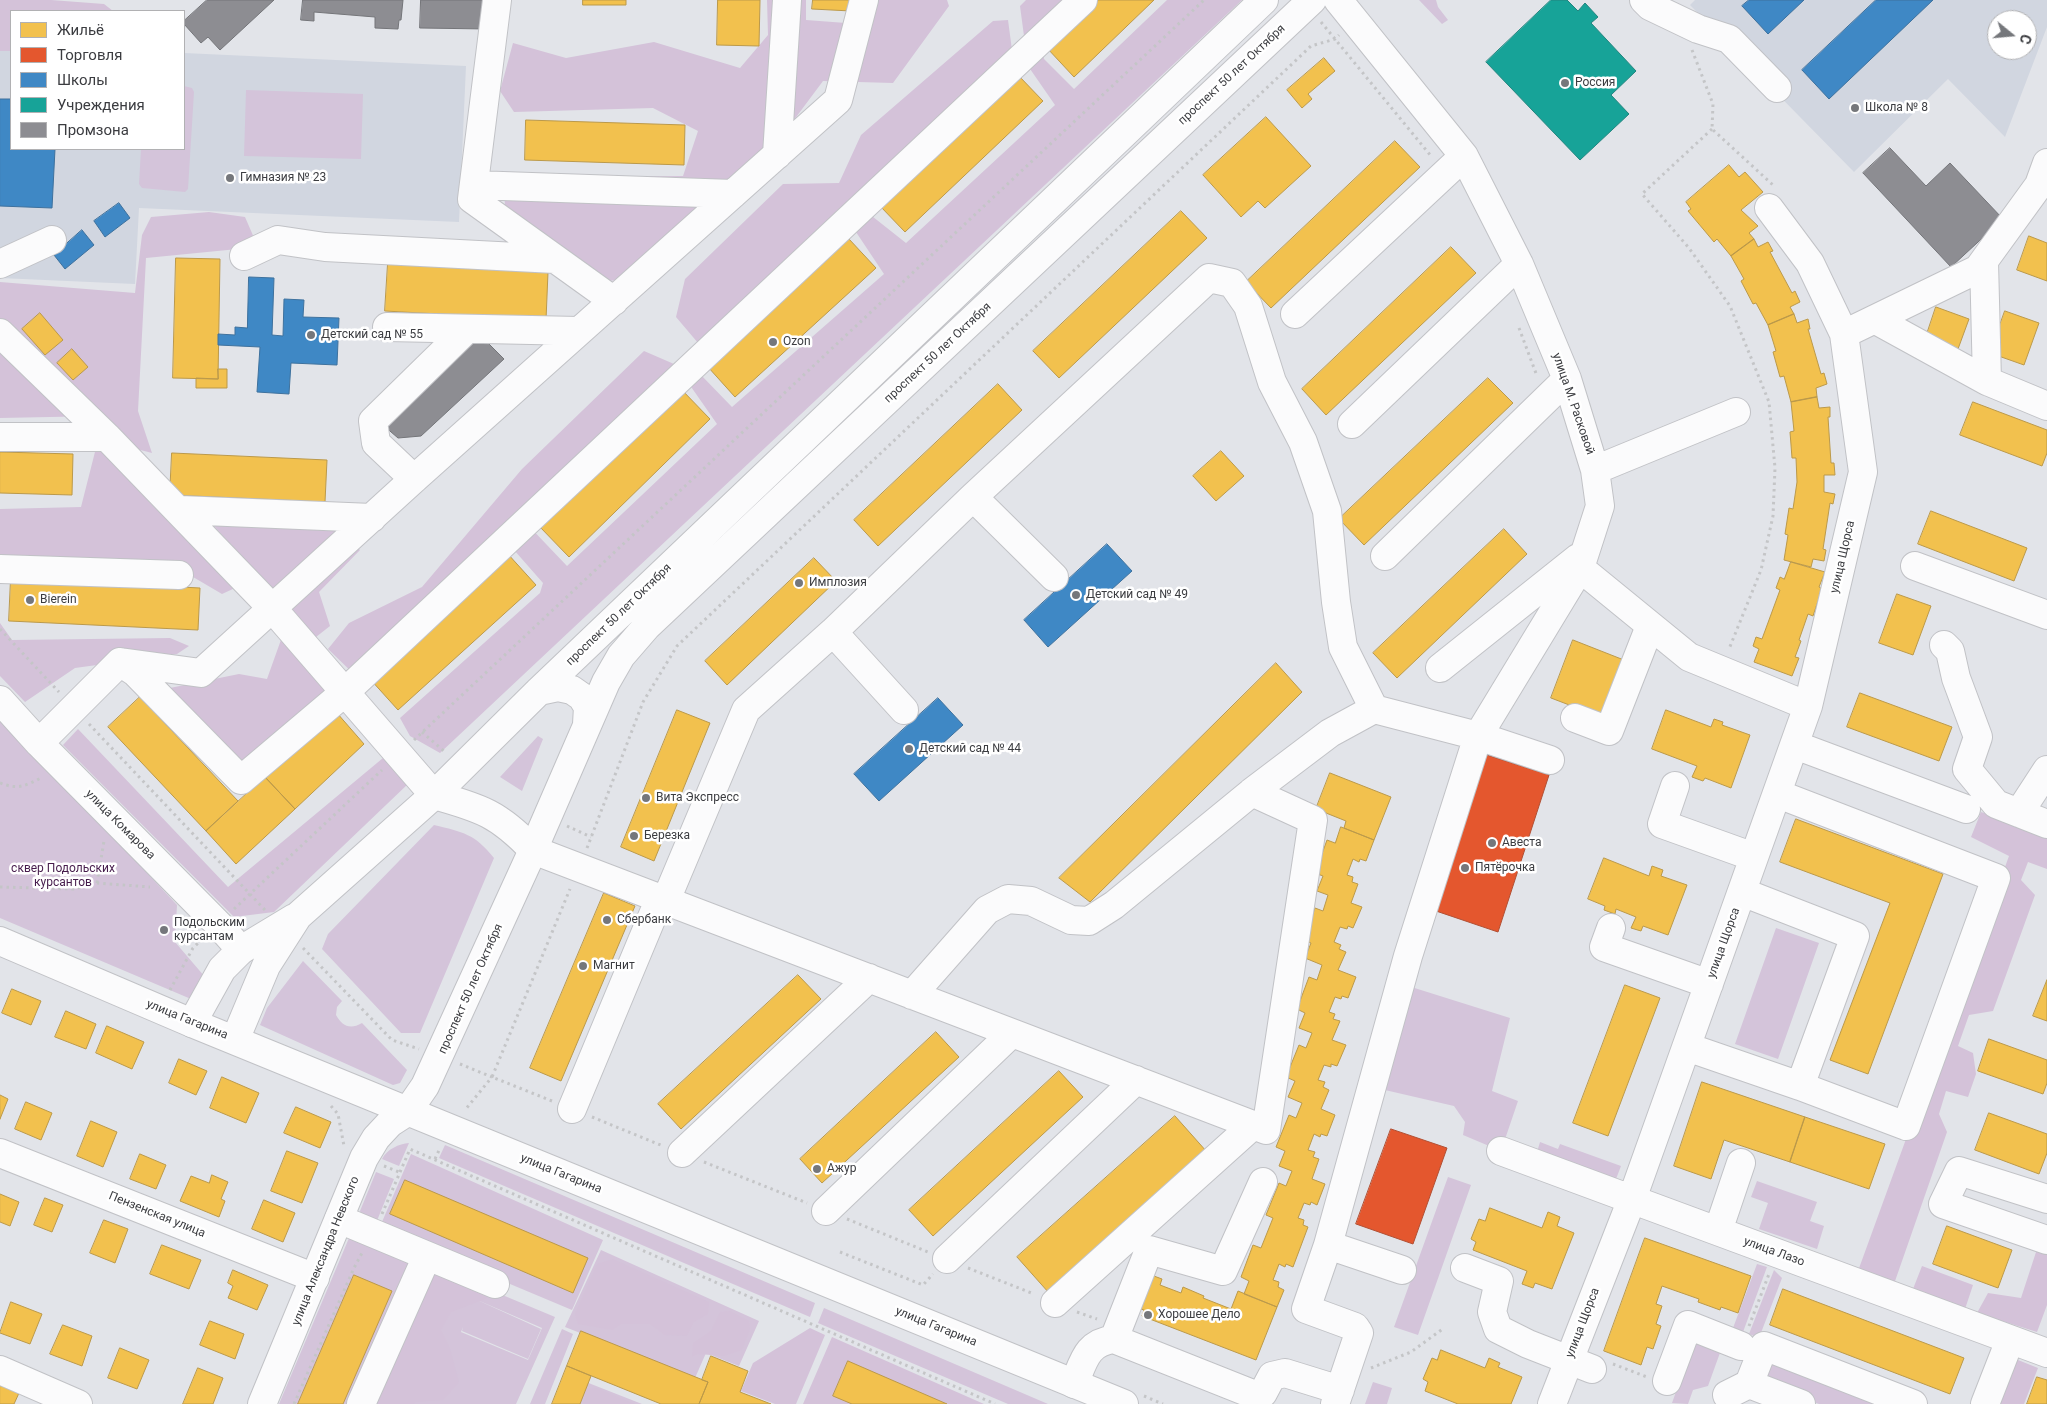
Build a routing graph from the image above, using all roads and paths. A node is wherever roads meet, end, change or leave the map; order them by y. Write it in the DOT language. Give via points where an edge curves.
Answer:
graph roads {
  1 [pos="497,0"];
  2 [pos="787,0"];
  3 [pos="864,0"];
  4 [pos="1083,0"];
  5 [pos="1204,0"];
  6 [pos="1264,0"];
  7 [pos="1312,0"];
  8 [pos="1644,0"];
  9 [pos="1346,10"];
  10 [pos="1680,20"];
  11 [pos="1777,88"];
  12 [pos="1712,129"];
  13 [pos="777,154"];
  14 [pos="1464,156"];
  15 [pos="2044,178"];
  16 [pos="474,185"];
  17 [pos="733,194"];
  18 [pos="1769,208"];
  19 [pos="52,240"];
  20 [pos="244,256"];
  21 [pos="556,258"];
  22 [pos="1984,261"];
  23 [pos="0,264"];
  24 [pos="1520,264"];
  25 [pos="614,301"];
  26 [pos="1295,314"];
  27 [pos="1876,320"];
  28 [pos="387,327"];
  29 [pos="467,329"];
  30 [pos="579,331"];
  31 [pos="0,333"];
  32 [pos="1844,334"];
  33 [pos="1568,379"];
  34 [pos="1987,382"];
  35 [pos="2047,406"];
  36 [pos="1736,412"];
  37 [pos="1352,424"];
  38 [pos="0,437"];
  39 [pos="107,437"];
  40 [pos="1595,470"];
  41 [pos="414,479"];
  42 [pos="973,497"];
  43 [pos="180,510"];
  44 [pos="372,518"];
  45 [pos="1385,556"];
  46 [pos="1582,560"];
  47 [pos="1914,566"];
  48 [pos="0,569"];
  49 [pos="179,575"];
  50 [pos="1054,577"];
  51 [pos="272,608"];
  52 [pos="2047,615"];
  53 [pos="1650,626"];
  54 [pos="0,629"];
  55 [pos="833,632"];
  56 [pos="1944,645"];
  57 [pos="1727,654"];
  58 [pos="120,662"];
  59 [pos="1440,668"];
  60 [pos="345,692"];
  61 [pos="539,692"];
  62 [pos="0,700"];
  63 [pos="1808,706"];
  64 [pos="74,708"];
  65 [pos="1374,709"];
  66 [pos="904,710"];
  67 [pos="1576,718"];
  68 [pos="587,724"];
  69 [pos="422,732"];
  70 [pos="1478,736"];
  71 [pos="39,743"];
  72 [pos="1795,745"];
  73 [pos="399,754"];
  74 [pos="1550,760"];
  75 [pos="463,766"];
  76 [pos="2047,770"];
  77 [pos="46,775"];
  78 [pos="0,783"];
  79 [pos="1675,786"];
  80 [pos="1252,792"];
  81 [pos="1778,794"];
  82 [pos="434,795"];
  83 [pos="2008,809"];
  84 [pos="1966,810"];
  85 [pos="547,818"];
  86 [pos="2047,824"];
  87 [pos="591,836"];
  88 [pos="105,838"];
  89 [pos="533,850"];
  90 [pos="1754,857"];
  91 [pos="579,867"];
  92 [pos="97,882"];
  93 [pos="0,888"];
  94 [pos="150,888"];
  95 [pos="1742,892"];
  96 [pos="249,894"];
  97 [pos="663,899"];
  98 [pos="218,924"];
  99 [pos="288,925"];
  100 [pos="1611,928"];
  101 [pos="0,941"];
  102 [pos="241,950"];
  103 [pos="869,978"];
  104 [pos="1709,984"];
  105 [pos="912,994"];
  106 [pos="160,1009"];
  107 [pos="192,1023"];
  108 [pos="1012,1033"];
  109 [pos="235,1040"];
  110 [pos="1686,1047"];
  111 [pos="440,1056"];
  112 [pos="492,1077"];
  113 [pos="1136,1080"];
  114 [pos="1800,1086"];
  115 [pos="360,1092"];
  116 [pos="572,1109"];
  117 [pos="407,1112"];
  118 [pos="1252,1126"];
  119 [pos="450,1129"];
  120 [pos="1502,1151"];
  121 [pos="0,1153"];
  122 [pos="682,1153"];
  123 [pos="364,1158"];
  124 [pos="435,1159"];
  125 [pos="1741,1162"];
  126 [pos="1263,1182"];
  127 [pos="1632,1199"];
  128 [pos="2047,1199"];
  129 [pos="826,1211"];
  130 [pos="339,1219"];
  131 [pos="1718,1231"];
  132 [pos="2045,1233"];
  133 [pos="373,1234"];
  134 [pos="1328,1245"];
  135 [pos="840,1252"];
  136 [pos="426,1256"];
  137 [pos="947,1259"];
  138 [pos="1465,1268"];
  139 [pos="1402,1270"];
  140 [pos="1769,1273"];
  141 [pos="315,1278"];
  142 [pos="495,1284"];
  143 [pos="1055,1303"];
  144 [pos="1444,1328"];
  145 [pos="1116,1334"];
  146 [pos="1745,1336"];
  147 [pos="2010,1340"];
  148 [pos="2047,1353"];
  149 [pos="1580,1364"];
  150 [pos="0,1370"];
  151 [pos="1667,1381"];
  152 [pos="1340,1391"];
  153 [pos="1088,1394"];
  154 [pos="42,1397"];
  155 [pos="78,1404"];
  156 [pos="262,1404"];
  157 [pos="294,1404"];
  158 [pos="361,1404"];
  159 [pos="995,1404"];
  160 [pos="1124,1404"];
  161 [pos="1552,1404"];
  162 [pos="1801,1404"];
  163 [pos="1914,1404"];
  164 [pos="1985,1404"];
  1 -- 16 [label="main road"];
  2 -- 13 [label="main road"];
  3 -- 13 [label="main road" via="838,100"];
  4 -- 60 [label="main road"];
  5 -- 69 [label="path"];
  6 -- 61 [label="main road, проспект 50 лет Октября"];
  7 -- 68 [label="main road, проспект 50 лет Октября" via="647,626 621,656"];
  8 -- 10 [label="main road"];
  9 -- 14 [label="main road, улица М. Расковой"];
  9 -- 87 [label="path" via="1335,39 1311,46 676,646 643,702"];
  10 -- 11 [label="main road" via="1729,39"];
  10 -- 12 [label="path" via="1713,104"];
  12 -- 18 [label="path" via="1782,194"];
  12 -- 57 [label="path" via="1642,194 1689,248 1730,306 1769,402 1775,468 1774,516 1761,570"];
  13 -- 17 [label="main road"];
  14 -- 24 [label="main road, улица М. Расковой"];
  14 -- 26 [label="main road"];
  15 -- 22 [label="main road"];
  16 -- 17 [label="main road"];
  16 -- 21 [label="main road" via="472,198"];
  17 -- 25 [label="main road"];
  18 -- 32 [label="main road" via="1810,263"];
  19 -- 23 [label="main road"];
  20 -- 21 [label="main road" via="278,240 325,247"];
  21 -- 25 [label="main road"];
  22 -- 27 [label="main road" via="1978,269"];
  22 -- 34 [label="main road"];
  24 -- 33 [label="main road, улица М. Расковой"];
  24 -- 37 [label="main road"];
  25 -- 30 [label="main road"];
  27 -- 32 [label="main road"];
  27 -- 34 [label="main road"];
  28 -- 29 [label="main road"];
  29 -- 30 [label="main road"];
  29 -- 41 [label="main road" via="372,421 376,443"];
  30 -- 41 [label="main road"];
  31 -- 39 [label="main road"];
  32 -- 63 [label="main road, улица Щорса" via="1863,472"];
  33 -- 40 [label="main road, улица М. Расковой"];
  33 -- 45 [label="main road"];
  34 -- 35 [label="main road"];
  36 -- 40 [label="main road"];
  38 -- 39 [label="main road"];
  39 -- 43 [label="main road"];
  40 -- 46 [label="main road, улица М. Расковой" via="1600,506"];
  41 -- 44 [label="main road"];
  42 -- 50 [label="main road"];
  42 -- 55 [label="main road"];
  42 -- 65 [label="main road" via="1209,278 1232,283 1248,306 1272,382 1303,442 1327,511 1343,647"];
  43 -- 44 [label="main road"];
  43 -- 51 [label="main road"];
  44 -- 51 [label="main road"];
  46 -- 53 [label="main road"];
  46 -- 59 [label="main road"];
  46 -- 70 [label="main road, улица М. Расковой"];
  47 -- 52 [label="main road"];
  48 -- 49 [label="main road"];
  51 -- 58 [label="main road" via="201,672"];
  51 -- 60 [label="main road"];
  53 -- 63 [label="main road" via="1689,657"];
  53 -- 67 [label="main road" via="1609,731"];
  54 -- 64 [label="path"];
  55 -- 66 [label="main road"];
  55 -- 97 [label="main road" via="746,710"];
  56 -- 83 [label="main road" via="1950,651 1956,678 1978,737 1967,769"];
  58 -- 60 [label="main road" via="135,672 241,780"];
  58 -- 64 [label="main road"];
  60 -- 73 [label="main road"];
  61 -- 68 [label="main road" via="558,687 572,690 588,707"];
  61 -- 75 [label="main road, проспект 50 лет Октября"];
  62 -- 71 [label="main road, улица Комарова"];
  63 -- 72 [label="main road, улица Щорса"];
  64 -- 71 [label="main road"];
  64 -- 96 [label="path"];
  65 -- 70 [label="main road"];
  65 -- 80 [label="main road" via="1330,733"];
  68 -- 85 [label="main road, проспект 50 лет Октября"];
  69 -- 73 [label="path"];
  69 -- 75 [label="path"];
  70 -- 74 [label="main road"];
  70 -- 134 [label="main road, улица М. Расковой" via="1408,956"];
  71 -- 98 [label="main road, улица Комарова"];
  72 -- 81 [label="main road, улица Щорса"];
  72 -- 84 [label="main road"];
  73 -- 82 [label="main road"];
  73 -- 96 [label="path"];
  75 -- 82 [label="main road, проспект 50 лет Октября"];
  76 -- 83 [label="main road"];
  77 -- 78 [label="path" via="14,788"];
  79 -- 90 [label="main road" via="1662,824"];
  80 -- 105 [label="main road" via="1114,905 1089,921 1071,920 1031,901 1008,899 988,910"];
  80 -- 118 [label="main road" via="1313,820 1266,1130"];
  81 -- 90 [label="main road, улица Щорса"];
  81 -- 114 [label="main road" via="1996,878 1906,1126"];
  82 -- 89 [label="main road" via="493,814 514,829"];
  82 -- 99 [label="main road, проспект 50 лет Октября"];
  83 -- 86 [label="main road"];
  85 -- 87 [label="path"];
  85 -- 89 [label="main road, проспект 50 лет Октября"];
  87 -- 91 [label="path"];
  88 -- 92 [label="path"];
  89 -- 91 [label="main road"];
  89 -- 111 [label="main road, проспект 50 лет Октября"];
  90 -- 95 [label="main road, улица Щорса"];
  91 -- 97 [label="main road"];
  91 -- 112 [label="path"];
  92 -- 93 [label="path" via="73,889"];
  92 -- 94 [label="path"];
  95 -- 104 [label="main road, улица Щорса"];
  95 -- 114 [label="main road" via="1855,936"];
  96 -- 98 [label="path"];
  96 -- 99 [label="path"];
  97 -- 103 [label="main road"];
  97 -- 116 [label="main road"];
  98 -- 102 [label="main road, улица Комарова"];
  98 -- 106 [label="path" via="193,948"];
  99 -- 102 [label="main road"];
  99 -- 109 [label="main road, проспект 50 лет Октября" via="266,966"];
  99 -- 111 [label="path" via="392,1040"];
  100 -- 104 [label="main road" via="1604,947"];
  101 -- 106 [label="main road, улица Гагарина"];
  102 -- 107 [label="main road" via="222,969"];
  103 -- 105 [label="main road"];
  103 -- 122 [label="main road"];
  104 -- 110 [label="main road, улица Щорса"];
  105 -- 108 [label="main road"];
  106 -- 107 [label="main road, улица Гагарина"];
  107 -- 109 [label="main road, улица Гагарина"];
  108 -- 113 [label="main road"];
  108 -- 129 [label="main road"];
  109 -- 115 [label="main road, улица Гагарина"];
  110 -- 114 [label="main road"];
  110 -- 127 [label="main road, улица Щорса"];
  111 -- 112 [label="path"];
  111 -- 117 [label="main road, проспект 50 лет Октября"];
  112 -- 116 [label="path"];
  112 -- 119 [label="path"];
  113 -- 118 [label="main road"];
  113 -- 137 [label="main road"];
  115 -- 117 [label="main road, улица Гагарина"];
  115 -- 123 [label="main road" via="366,1112"];
  116 -- 122 [label="path"];
  117 -- 119 [label="main road, улица Гагарина"];
  117 -- 123 [label="main road, улица Александра Невского" via="390,1123"];
  118 -- 143 [label="main road"];
  119 -- 124 [label="path"];
  119 -- 153 [label="main road, улица Гагарина"];
  120 -- 127 [label="main road, улица Лазо"];
  121 -- 141 [label="main road, Пензенская улица"];
  122 -- 129 [label="path"];
  123 -- 130 [label="main road, улица Александра Невского"];
  124 -- 133 [label="path" via="410,1149"];
  124 -- 159 [label="path"];
  125 -- 131 [label="main road"];
  126 -- 145 [label="main road" via="1222,1271 1149,1250"];
  127 -- 131 [label="main road, улица Лазо"];
  127 -- 149 [label="main road, улица Щорса"];
  128 -- 132 [label="main road" via="1959,1171 1943,1204"];
  129 -- 137 [label="path"];
  130 -- 133 [label="main road"];
  130 -- 141 [label="main road, улица Александра Невского"];
  131 -- 147 [label="main road, улица Лазо"];
  133 -- 136 [label="main road"];
  133 -- 157 [label="path" via="354,1268"];
  134 -- 139 [label="main road"];
  134 -- 152 [label="main road, улица М. Расковой" via="1306,1309 1355,1327 1359,1333"];
  135 -- 137 [label="path" via="923,1285"];
  136 -- 142 [label="main road"];
  136 -- 158 [label="main road"];
  137 -- 143 [label="path"];
  138 -- 149 [label="main road" via="1498,1281 1492,1312 1498,1329"];
  140 -- 146 [label="path"];
  141 -- 156 [label="main road, улица Александра Невского"];
  143 -- 145 [label="path"];
  144 -- 152 [label="path" via="1411,1352"];
  145 -- 152 [label="main road" via="1255,1395 1263,1393 1272,1376 1285,1373"];
  145 -- 153 [label="main road" via="1089,1350"];
  146 -- 151 [label="main road" via="1688,1326"];
  147 -- 148 [label="main road, улица Лазо"];
  147 -- 164 [label="main road"];
  149 -- 161 [label="main road, улица Щорса"];
  150 -- 154 [label="main road"];
  153 -- 160 [label="main road, улица Гагарина"];
  154 -- 155 [label="main road"];
  162 -- 163 [label="main road" via="1738,1390 1764,1346"];
}
